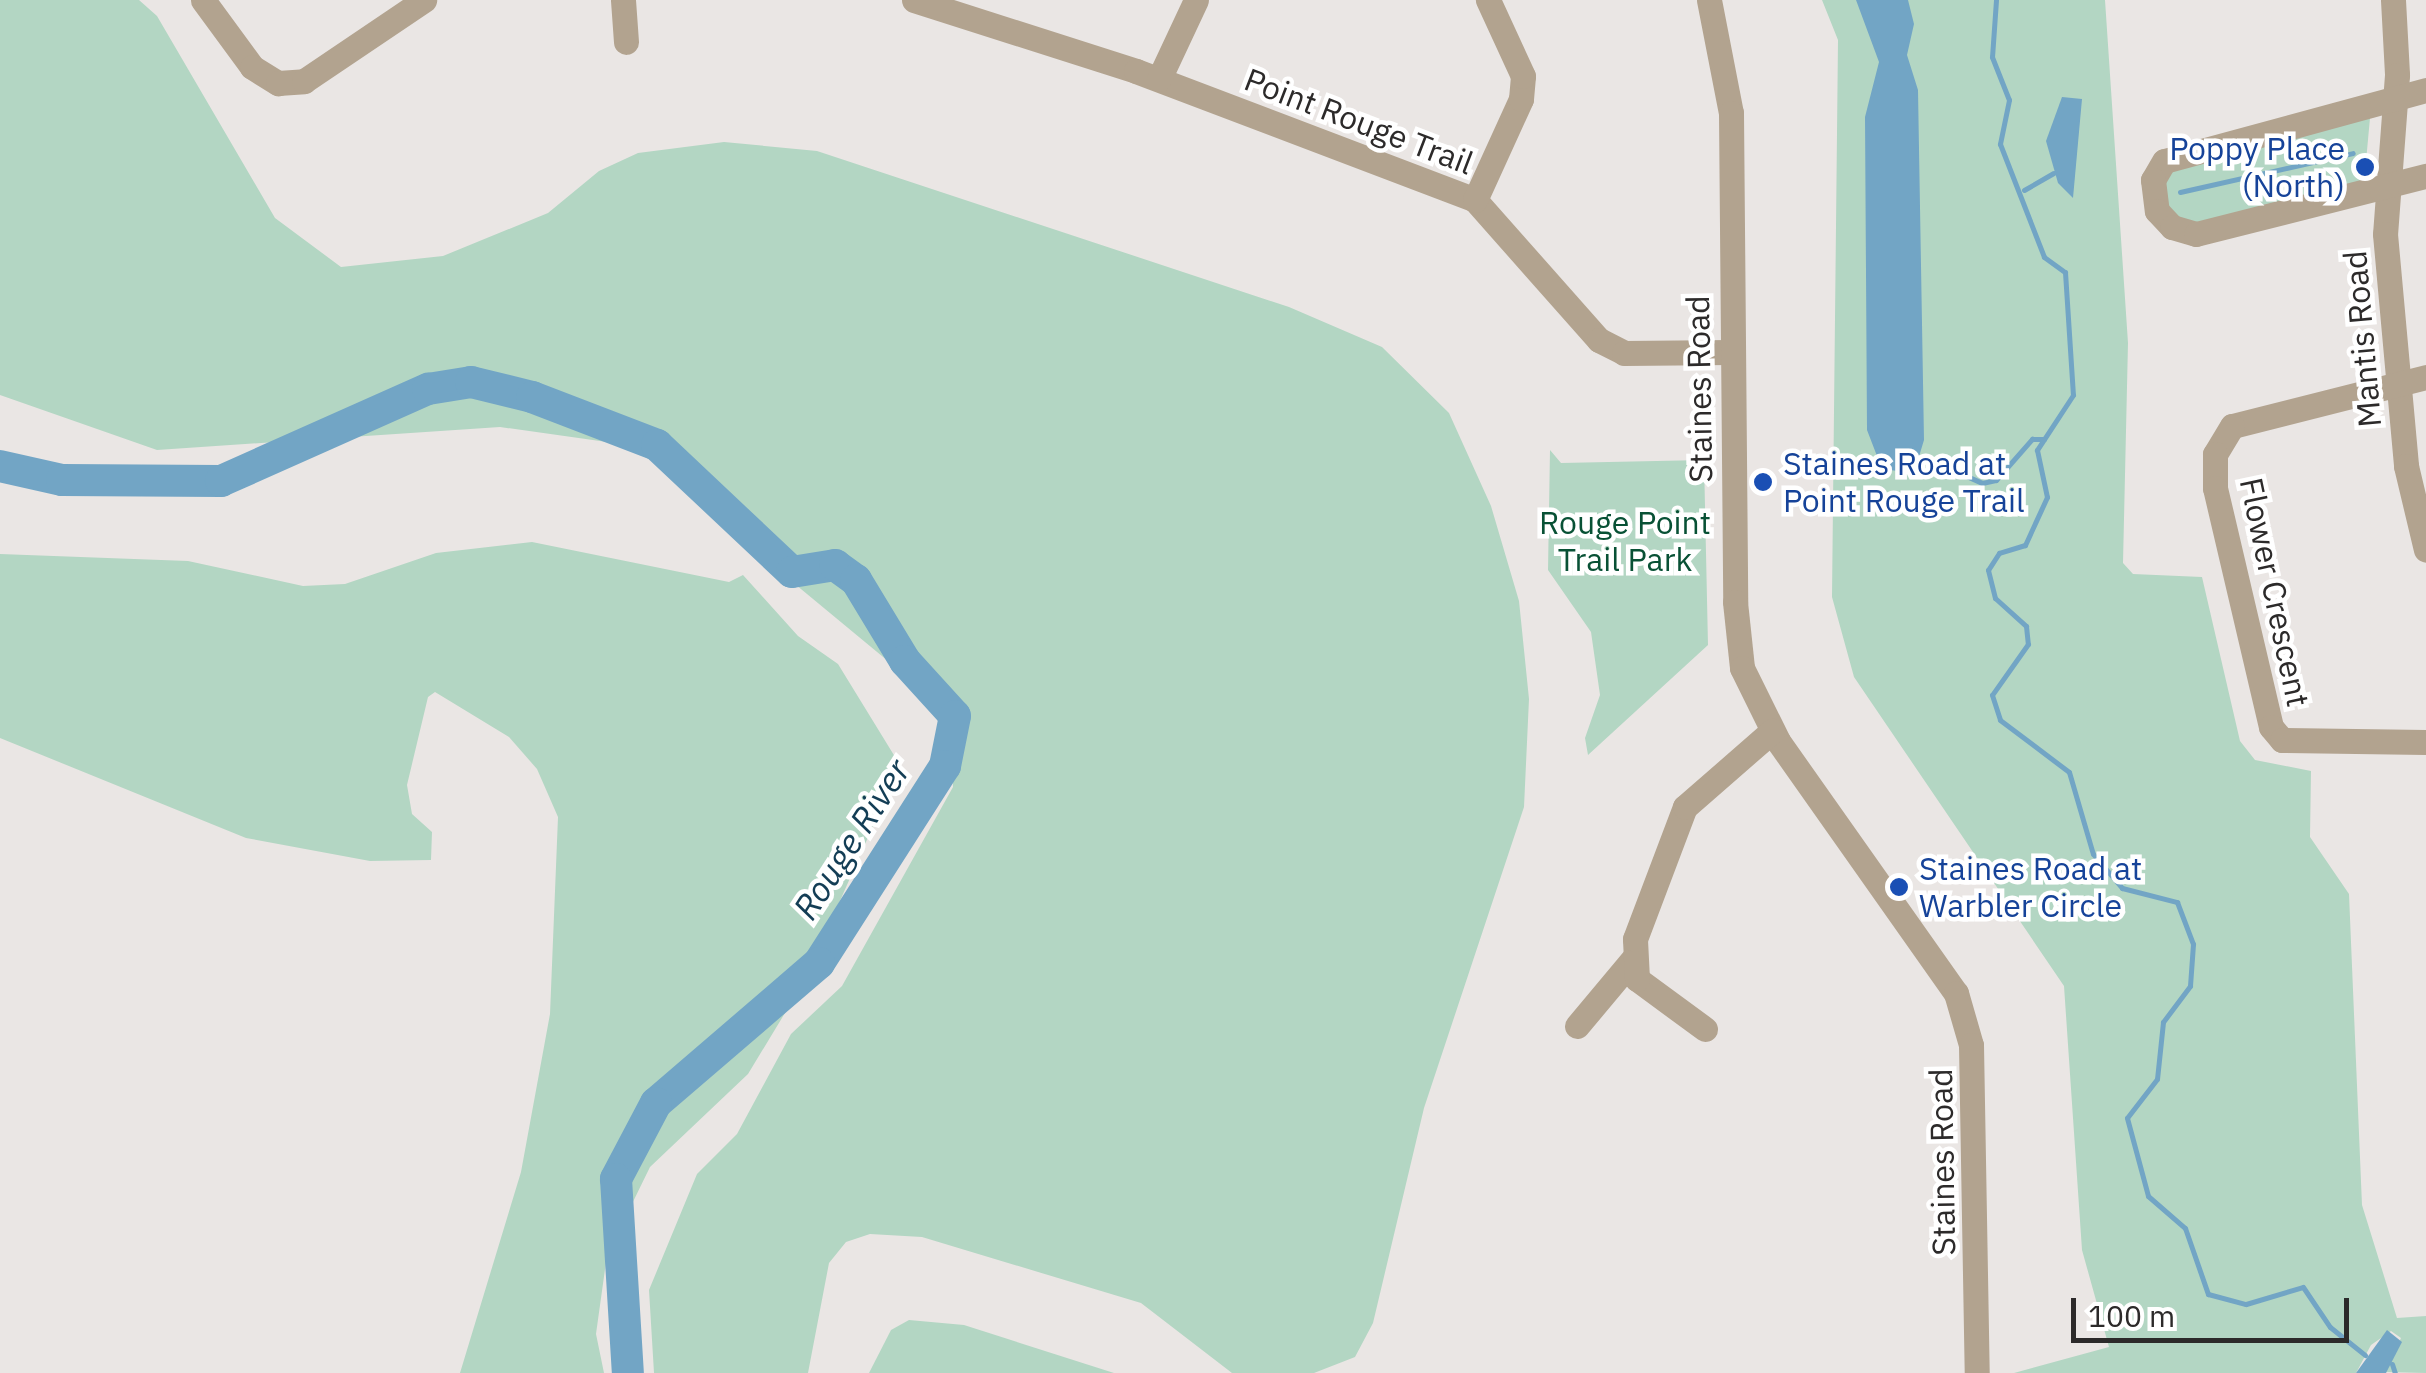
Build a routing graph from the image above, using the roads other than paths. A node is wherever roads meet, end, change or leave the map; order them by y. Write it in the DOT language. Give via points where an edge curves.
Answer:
graph roads {
  1 [pos="203,0"];
  2 [pos="424,0"];
  3 [pos="624,0"];
  4 [pos="914,0"];
  5 [pos="1196,0"];
  6 [pos="1488,0"];
  7 [pos="1709,0"];
  8 [pos="2393,0"];
  9 [pos="949,5"];
  10 [pos="626,42"];
  11 [pos="1160,80"];
  12 [pos="2426,90"];
  13 [pos="2394,98"];
  14 [pos="2426,176"];
  15 [pos="2388,186"];
  16 [pos="1475,200"];
  17 [pos="1731,352"];
  18 [pos="2426,377"];
  19 [pos="2398,382"];
  20 [pos="2426,550"];
  21 [pos="1772,731"];
  22 [pos="2426,742"];
  23 [pos="1633,959"];
  24 [pos="1577,1026"];
  25 [pos="1706,1028"];
  26 [pos="1977,1373"];
  1 -- 2 [label="street" via="252,67 278,83 304,81"];
  3 -- 10 [label="street"];
  4 -- 9 [label="street, Point Rouge Trail"];
  5 -- 11 [label="street"];
  6 -- 16 [label="street" via="1523,76 1521,99"];
  7 -- 17 [label="street, Staines Road" via="1730,113"];
  8 -- 13 [label="street, Mantis Road"];
  9 -- 11 [label="street, Point Rouge Trail"];
  11 -- 16 [label="street, Point Rouge Trail"];
  12 -- 13 [label="street"];
  13 -- 15 [label="street, Mantis Road"];
  13 -- 15 [label="street" via="2164,161 2152,180 2157,211 2172,228 2196,234"];
  14 -- 15 [label="street"];
  15 -- 19 [label="street, Mantis Road"];
  16 -- 17 [label="street, Point Rouge Trail" via="1599,340 1624,353"];
  17 -- 21 [label="street, Staines Road" via="1736,619 1742,668"];
  18 -- 19 [label="street, Flower Crescent"];
  19 -- 20 [label="street, Mantis Road"];
  19 -- 22 [label="street, Flower Crescent" via="2232,426 2215,454 2215,488 2271,727 2282,740"];
  21 -- 23 [label="street" via="1685,807"];
  21 -- 26 [label="street, Staines Road" via="1956,993 1972,1045"];
  23 -- 24 [label="street"];
  23 -- 25 [label="street" via="1638,980"];
}
